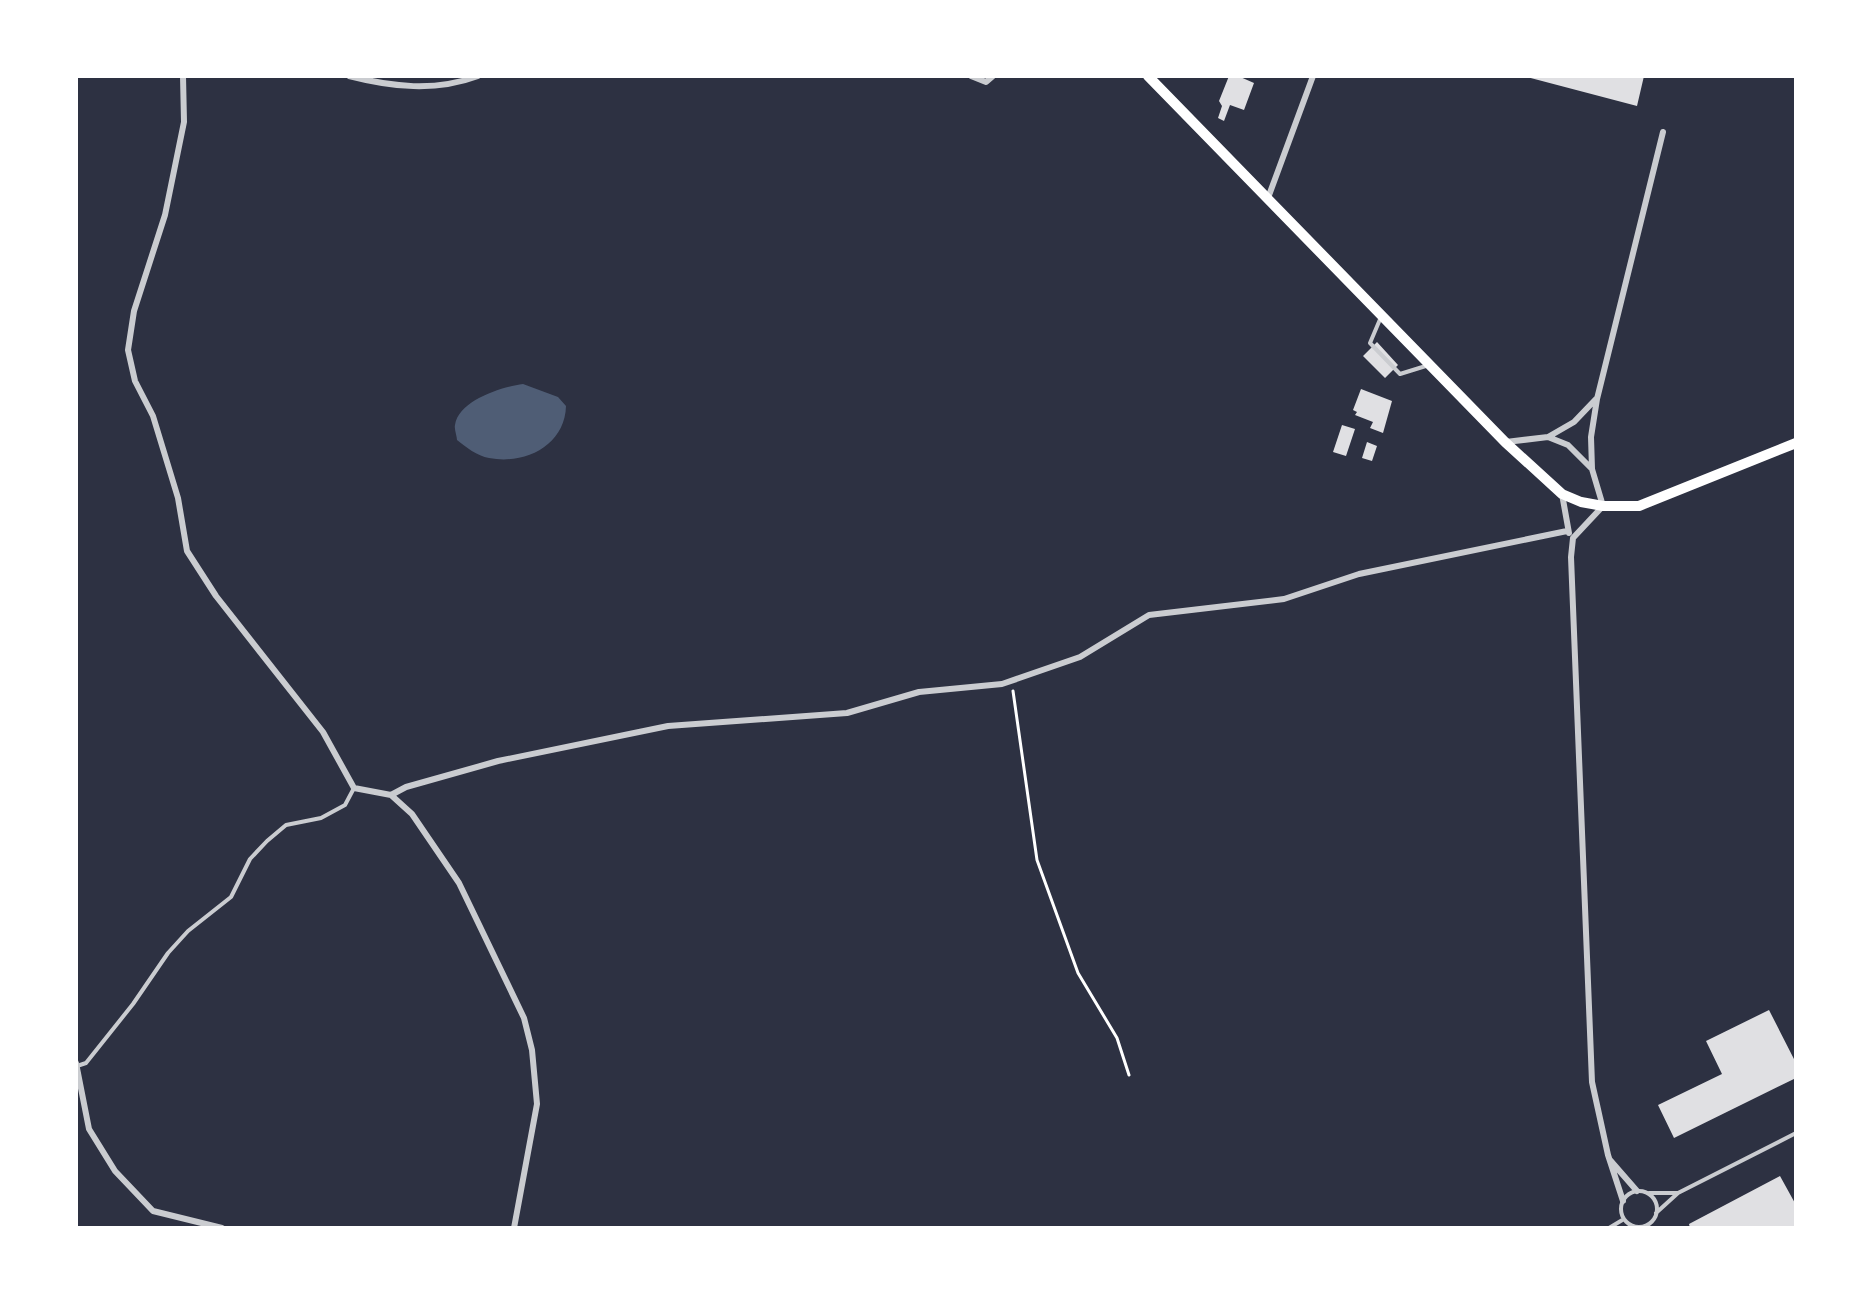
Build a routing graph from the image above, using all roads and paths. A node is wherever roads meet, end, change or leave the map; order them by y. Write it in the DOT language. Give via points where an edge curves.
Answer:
graph roads {
  1 [pos="183,76"];
  2 [pos="349,76"];
  3 [pos="478,76"];
  4 [pos="971,76"];
  5 [pos="993,76"];
  6 [pos="1148,76"];
  7 [pos="1313,76"];
  8 [pos="1663,132"];
  9 [pos="1268,198"];
  10 [pos="1382,314"];
  11 [pos="1431,365"];
  12 [pos="1597,399"];
  13 [pos="1548,437"];
  14 [pos="1505,442"];
  15 [pos="1796,443"];
  16 [pos="1592,469"];
  17 [pos="1562,494"];
  18 [pos="1603,506"];
  19 [pos="1567,531"];
  20 [pos="1573,538"];
  21 [pos="1012,680"];
  22 [pos="354,788"];
  23 [pos="391,795"];
  24 [pos="77,1064"];
  25 [pos="1129,1075"];
  26 [pos="1796,1133"];
  27 [pos="1610,1160"];
  28 [pos="1637,1191"];
  29 [pos="1648,1193"];
  30 [pos="1678,1193"];
  31 [pos="1623,1201"];
  32 [pos="1656,1213"];
  33 [pos="1624,1219"];
  34 [pos="1653,1220"];
  35 [pos="222,1227"];
  36 [pos="514,1227"];
  37 [pos="1609,1227"];
  38 [pos="1636,1227"];
  39 [pos="1653,1227"];
  1 -- 22 [label="street" via="183,122 165,215 134,311 128,350 135,381 153,416 178,498 187,551 216,596 323,732"];
  2 -- 3 [label="street" via="385,86 430,86 458,84"];
  4 -- 5 [label="street" via="986,82"];
  6 -- 9 [label="main road"];
  7 -- 9 [label="street"];
  8 -- 12 [label="street"];
  9 -- 10 [label="main road"];
  10 -- 11 [label="main road"];
  10 -- 11 [label="lane" via="1370,343 1400,374"];
  11 -- 14 [label="main road"];
  12 -- 13 [label="street" via="1574,422"];
  12 -- 16 [label="street"];
  13 -- 14 [label="street"];
  13 -- 16 [label="street" via="1568,445"];
  14 -- 17 [label="main road"];
  15 -- 18 [label="main road" via="1639,506"];
  16 -- 18 [label="street"];
  17 -- 18 [label="main road"];
  17 -- 19 [label="street"];
  18 -- 20 [label="street"];
  19 -- 20 [label="street"];
  19 -- 21 [label="street" via="1359,574 1284,599 1149,615 1080,657"];
  20 -- 27 [label="street" via="1592,1082"];
  21 -- 23 [label="street" via="918,693 847,713 668,726 498,762 406,787"];
  21 -- 25 [label="path" via="1037,860 1078,973 1117,1038"];
  22 -- 23 [label="street"];
  22 -- 24 [label="lane" via="345,805 321,818 286,825 267,842 250,859 231,897 168,953 100,1046 86,1063"];
  23 -- 36 [label="street" via="412,814 459,883 524,1018 532,1050 537,1104"];
  24 -- 35 [label="street" via="89,1129 115,1171 153,1211"];
  26 -- 30 [label="lane"];
  27 -- 28 [label="street"];
  27 -- 31 [label="street"];
  28 -- 29 [label="lane"];
  28 -- 31 [label="lane"];
  29 -- 30 [label="lane"];
  29 -- 32 [label="lane" via="1656,1202"];
  30 -- 32 [label="lane"];
  31 -- 33 [label="lane"];
  32 -- 34 [label="lane"];
  33 -- 37 [label="lane"];
  33 -- 38 [label="lane"];
  34 -- 38 [label="lane"];
  34 -- 39 [label="lane"];
}
